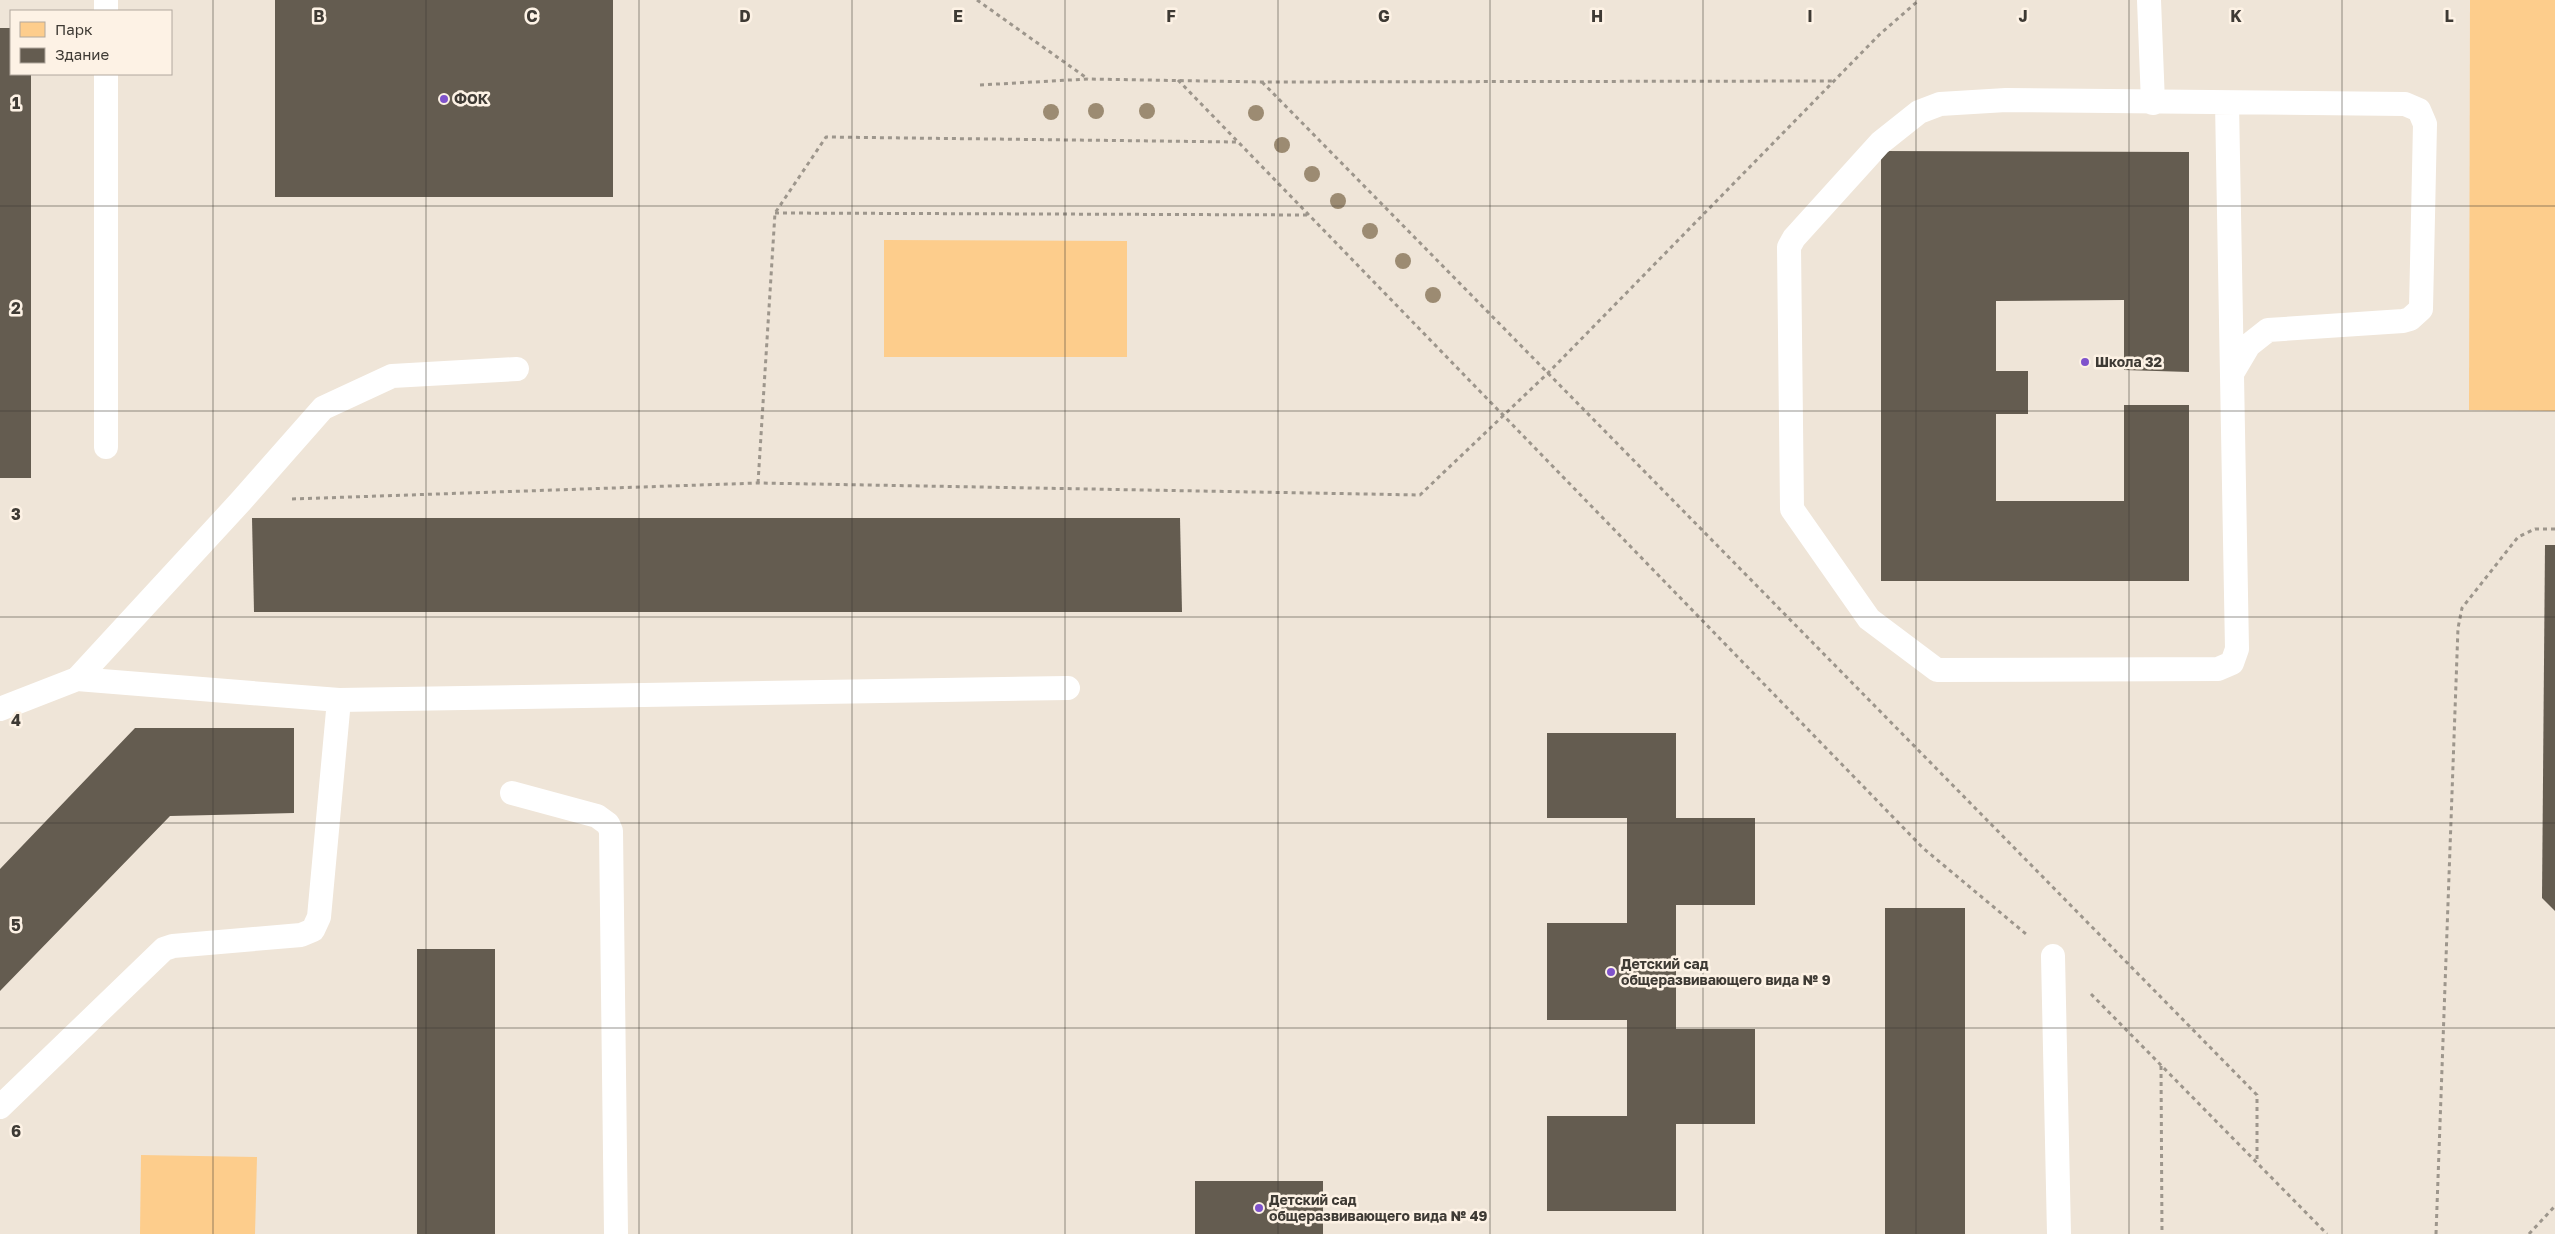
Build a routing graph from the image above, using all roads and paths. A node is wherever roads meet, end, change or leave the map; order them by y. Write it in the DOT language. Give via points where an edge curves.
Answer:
graph roads {
  1 [pos="977,0"];
  2 [pos="1919,0"];
  3 [pos="2148,0"];
  4 [pos="106,75"];
  5 [pos="1088,79"];
  6 [pos="1178,80"];
  7 [pos="1834,81"];
  8 [pos="1262,82"];
  9 [pos="980,85"];
  10 [pos="2153,102"];
  11 [pos="2227,103"];
  12 [pos="1238,142"];
  13 [pos="774,213"];
  14 [pos="1309,214"];
  15 [pos="517,369"];
  16 [pos="2233,372"];
  17 [pos="1548,373"];
  18 [pos="1503,415"];
  19 [pos="106,447"];
  20 [pos="758,483"];
  21 [pos="241,501"];
  22 [pos="2555,529"];
  23 [pos="77,678"];
  24 [pos="1068,688"];
  25 [pos="339,700"];
  26 [pos="0,709"];
  27 [pos="512,793"];
  28 [pos="2053,956"];
  29 [pos="2161,1066"];
  30 [pos="0,1107"];
  31 [pos="2256,1163"];
  32 [pos="2555,1206"];
  33 [pos="616,1234"];
  34 [pos="2059,1234"];
  35 [pos="2162,1234"];
  36 [pos="2327,1234"];
  37 [pos="2436,1234"];
  38 [pos="2530,1234"];
  1 -- 5 [label="path"];
  2 -- 7 [label="path"];
  3 -- 10 [label="lane"];
  4 -- 19 [label="lane"];
  5 -- 6 [label="path"];
  5 -- 9 [label="path"];
  6 -- 8 [label="path"];
  6 -- 12 [label="path"];
  7 -- 8 [label="path"];
  7 -- 17 [label="path"];
  8 -- 17 [label="path"];
  10 -- 11 [label="lane"];
  10 -- 16 [label="lane" via="2006,100 1940,104 1919,112 1880,143 1794,238 1788,252 1792,508 1869,619 1937,670 2225,668 2232,663 2237,649"];
  11 -- 16 [label="lane"];
  11 -- 16 [label="lane" via="2405,104 2419,110 2425,124 2422,301 2416,315 2403,321 2268,330 2249,345"];
  12 -- 13 [label="path" via="826,137"];
  12 -- 14 [label="path"];
  13 -- 14 [label="path"];
  13 -- 20 [label="path"];
  14 -- 18 [label="path"];
  15 -- 21 [label="lane" via="392,376 323,408"];
  17 -- 18 [label="path"];
  17 -- 31 [label="path" via="2257,1095"];
  18 -- 20 [label="path" via="1420,495"];
  18 -- 28 [label="path" via="1923,848"];
  20 -- 21 [label="path"];
  21 -- 23 [label="lane"];
  22 -- 37 [label="path" via="2536,529 2518,537 2462,608 2458,628"];
  23 -- 25 [label="lane"];
  23 -- 26 [label="lane"];
  24 -- 25 [label="lane"];
  25 -- 30 [label="lane" via="319,917 313,930 301,936 164,949"];
  27 -- 33 [label="lane" via="597,816 608,824 611,831"];
  28 -- 29 [label="path"];
  28 -- 34 [label="lane"];
  29 -- 31 [label="path"];
  29 -- 35 [label="path"];
  31 -- 36 [label="path"];
  32 -- 38 [label="path"];
}
